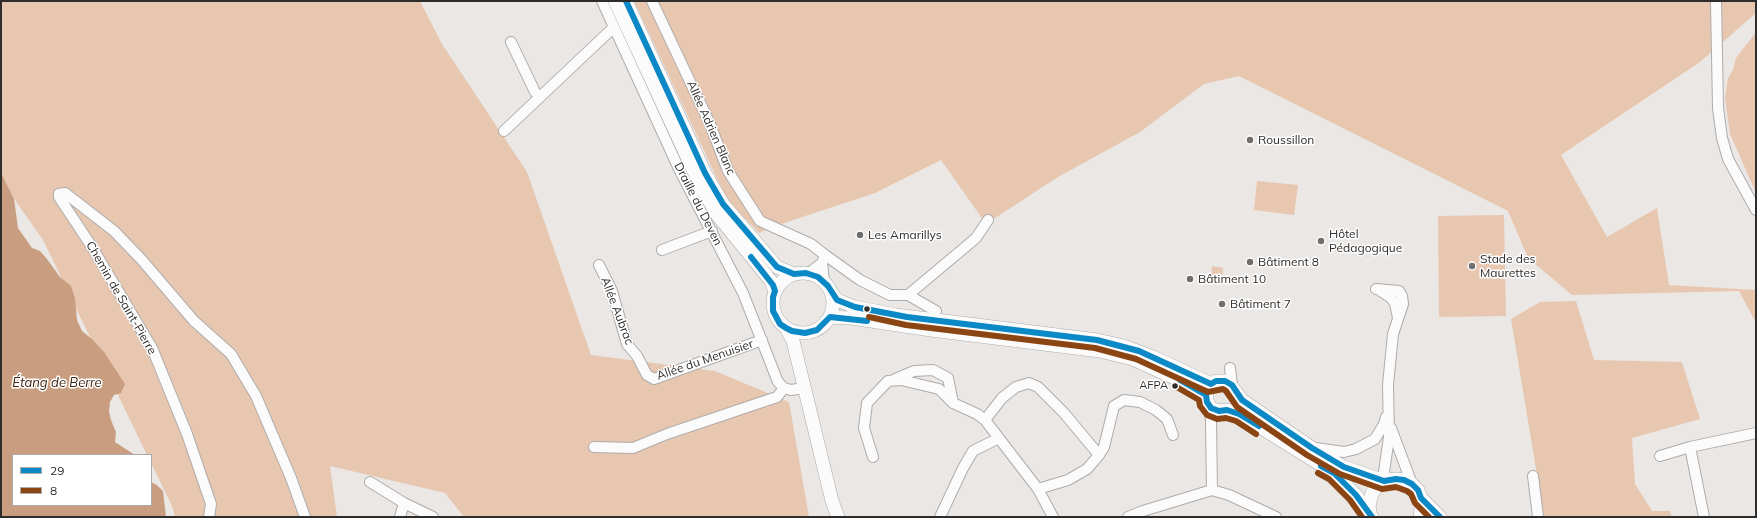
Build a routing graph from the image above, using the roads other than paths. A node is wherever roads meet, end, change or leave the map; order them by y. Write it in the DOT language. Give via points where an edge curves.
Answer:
graph roads {
  1 [pos="602,1"];
  2 [pos="615,1"];
  3 [pos="626,1"];
  4 [pos="652,1"];
  5 [pos="1716,1"];
  6 [pos="613,28"];
  7 [pos="511,42"];
  8 [pos="539,96"];
  9 [pos="504,131"];
  10 [pos="1756,210"];
  11 [pos="988,220"];
  12 [pos="712,232"];
  13 [pos="662,250"];
  14 [pos="824,259"];
  15 [pos="599,265"];
  16 [pos="794,274"];
  17 [pos="809,274"];
  18 [pos="824,281"];
  19 [pos="775,291"];
  20 [pos="831,292"];
  21 [pos="908,295"];
  22 [pos="936,311"];
  23 [pos="830,317"];
  24 [pos="1398,318"];
  25 [pos="786,328"];
  26 [pos="812,332"];
  27 [pos="762,340"];
  28 [pos="637,356"];
  29 [pos="800,367"];
  30 [pos="893,380"];
  31 [pos="784,388"];
  32 [pos="804,388"];
  33 [pos="1219,398"];
  34 [pos="953,403"];
  35 [pos="1388,413"];
  36 [pos="985,420"];
  37 [pos="1756,433"];
  38 [pos="1173,435"];
  39 [pos="999,438"];
  40 [pos="594,447"];
  41 [pos="1690,447"];
  42 [pos="1312,448"];
  43 [pos="1099,455"];
  44 [pos="1660,456"];
  45 [pos="873,457"];
  46 [pos="1533,476"];
  47 [pos="1385,481"];
  48 [pos="370,482"];
  49 [pos="1412,484"];
  50 [pos="1038,489"];
  51 [pos="1212,490"];
  52 [pos="1422,498"];
  53 [pos="832,501"];
  54 [pos="404,503"];
  55 [pos="1263,514"];
  56 [pos="1371,515"];
  57 [pos="209,517"];
  58 [pos="305,517"];
  59 [pos="400,517"];
  60 [pos="433,517"];
  61 [pos="833,517"];
  62 [pos="838,517"];
  63 [pos="940,517"];
  64 [pos="1054,517"];
  65 [pos="1128,517"];
  66 [pos="1276,517"];
  67 [pos="1420,517"];
  68 [pos="1440,517"];
  69 [pos="1538,517"];
  70 [pos="1704,517"];
  1 -- 6 [label="street, Draille du Deven"];
  2 -- 19 [label="main road" via="702,189 718,216 771,282"];
  3 -- 16 [label="main road" via="699,160 723,204 777,267"];
  4 -- 14 [label="street, Allée Adrien Blanc" via="710,124 728,171 760,221 811,244"];
  5 -- 10 [label="street" via="1718,108 1722,138 1728,159"];
  6 -- 8 [label="street"];
  6 -- 12 [label="street, Draille du Deven" via="682,176"];
  7 -- 8 [label="street"];
  8 -- 9 [label="street"];
  11 -- 21 [label="street" via="976,238"];
  12 -- 13 [label="street"];
  12 -- 27 [label="street, Draille du Deven" via="744,293"];
  14 -- 17 [label="street"];
  14 -- 18 [label="street"];
  14 -- 21 [label="street, Allée Adrien Blanc" via="890,295"];
  15 -- 28 [label="street, Allée Aubrac" via="612,291 627,344"];
  16 -- 17 [label="main road"];
  16 -- 19 [label="main road" via="782,280"];
  17 -- 18 [label="main road"];
  18 -- 20 [label="main road"];
  19 -- 25 [label="main road" via="773,311 780,324"];
  20 -- 23 [label="main road" via="833,305"];
  20 -- 33 [label="main road" via="837,300 855,307 896,315 1097,340 1124,346 1153,357"];
  21 -- 22 [label="street"];
  23 -- 26 [label="main road"];
  23 -- 33 [label="main road" via="1100,351 1140,362"];
  24 -- 35 [label="street" via="1393,334"];
  25 -- 26 [label="main road" via="798,333"];
  25 -- 29 [label="main road"];
  26 -- 29 [label="main road" via="803,346"];
  27 -- 28 [label="street, Allée du Menuisier" via="654,379 647,375"];
  27 -- 31 [label="street, Draille du Deven" via="778,382"];
  29 -- 32 [label="main road"];
  30 -- 34 [label="street" via="939,389"];
  30 -- 34 [label="street" via="914,372 934,370 948,378"];
  30 -- 45 [label="street" via="888,381 867,403 864,428"];
  31 -- 32 [label="street"];
  31 -- 40 [label="street" via="777,397 666,434 633,448"];
  32 -- 53 [label="main road"];
  33 -- 42 [label="main road" via="1242,400"];
  33 -- 51 [label="street"];
  33 -- 56 [label="main road" via="1239,414 1334,474 1356,495"];
  34 -- 36 [label="street"];
  35 -- 42 [label="street" via="1375,439 1356,449 1344,452"];
  35 -- 47 [label="street" via="1389,437"];
  35 -- 49 [label="street"];
  36 -- 39 [label="street"];
  36 -- 43 [label="street" via="1002,398 1016,387 1029,383 1038,387 1064,413"];
  37 -- 41 [label="street"];
  38 -- 43 [label="street" via="1167,419 1156,410 1140,402 1124,400 1114,406 1104,447"];
  39 -- 50 [label="street"];
  39 -- 63 [label="street" via="973,451"];
  41 -- 44 [label="street"];
  41 -- 70 [label="street"];
  42 -- 47 [label="main road" via="1344,467"];
  43 -- 50 [label="street" via="1087,469 1068,480"];
  46 -- 69 [label="street"];
  47 -- 49 [label="main road" via="1396,479"];
  47 -- 56 [label="main road" via="1372,493"];
  48 -- 54 [label="street"];
  49 -- 52 [label="main road"];
  50 -- 64 [label="street"];
  51 -- 55 [label="street" via="1229,495"];
  51 -- 65 [label="street" via="1143,510"];
  52 -- 67 [label="main road"];
  52 -- 68 [label="main road"];
  53 -- 61 [label="main road"];
  53 -- 62 [label="main road"];
  54 -- 59 [label="street"];
  54 -- 60 [label="street"];
  55 -- 66 [label="street"];
  57 -- 58 [label="street, Chemin de Saint-Pierre" via="211,504 187,434 152,348 58,197 59,194 65,193 114,231 194,322 232,354 256,396"];
}
